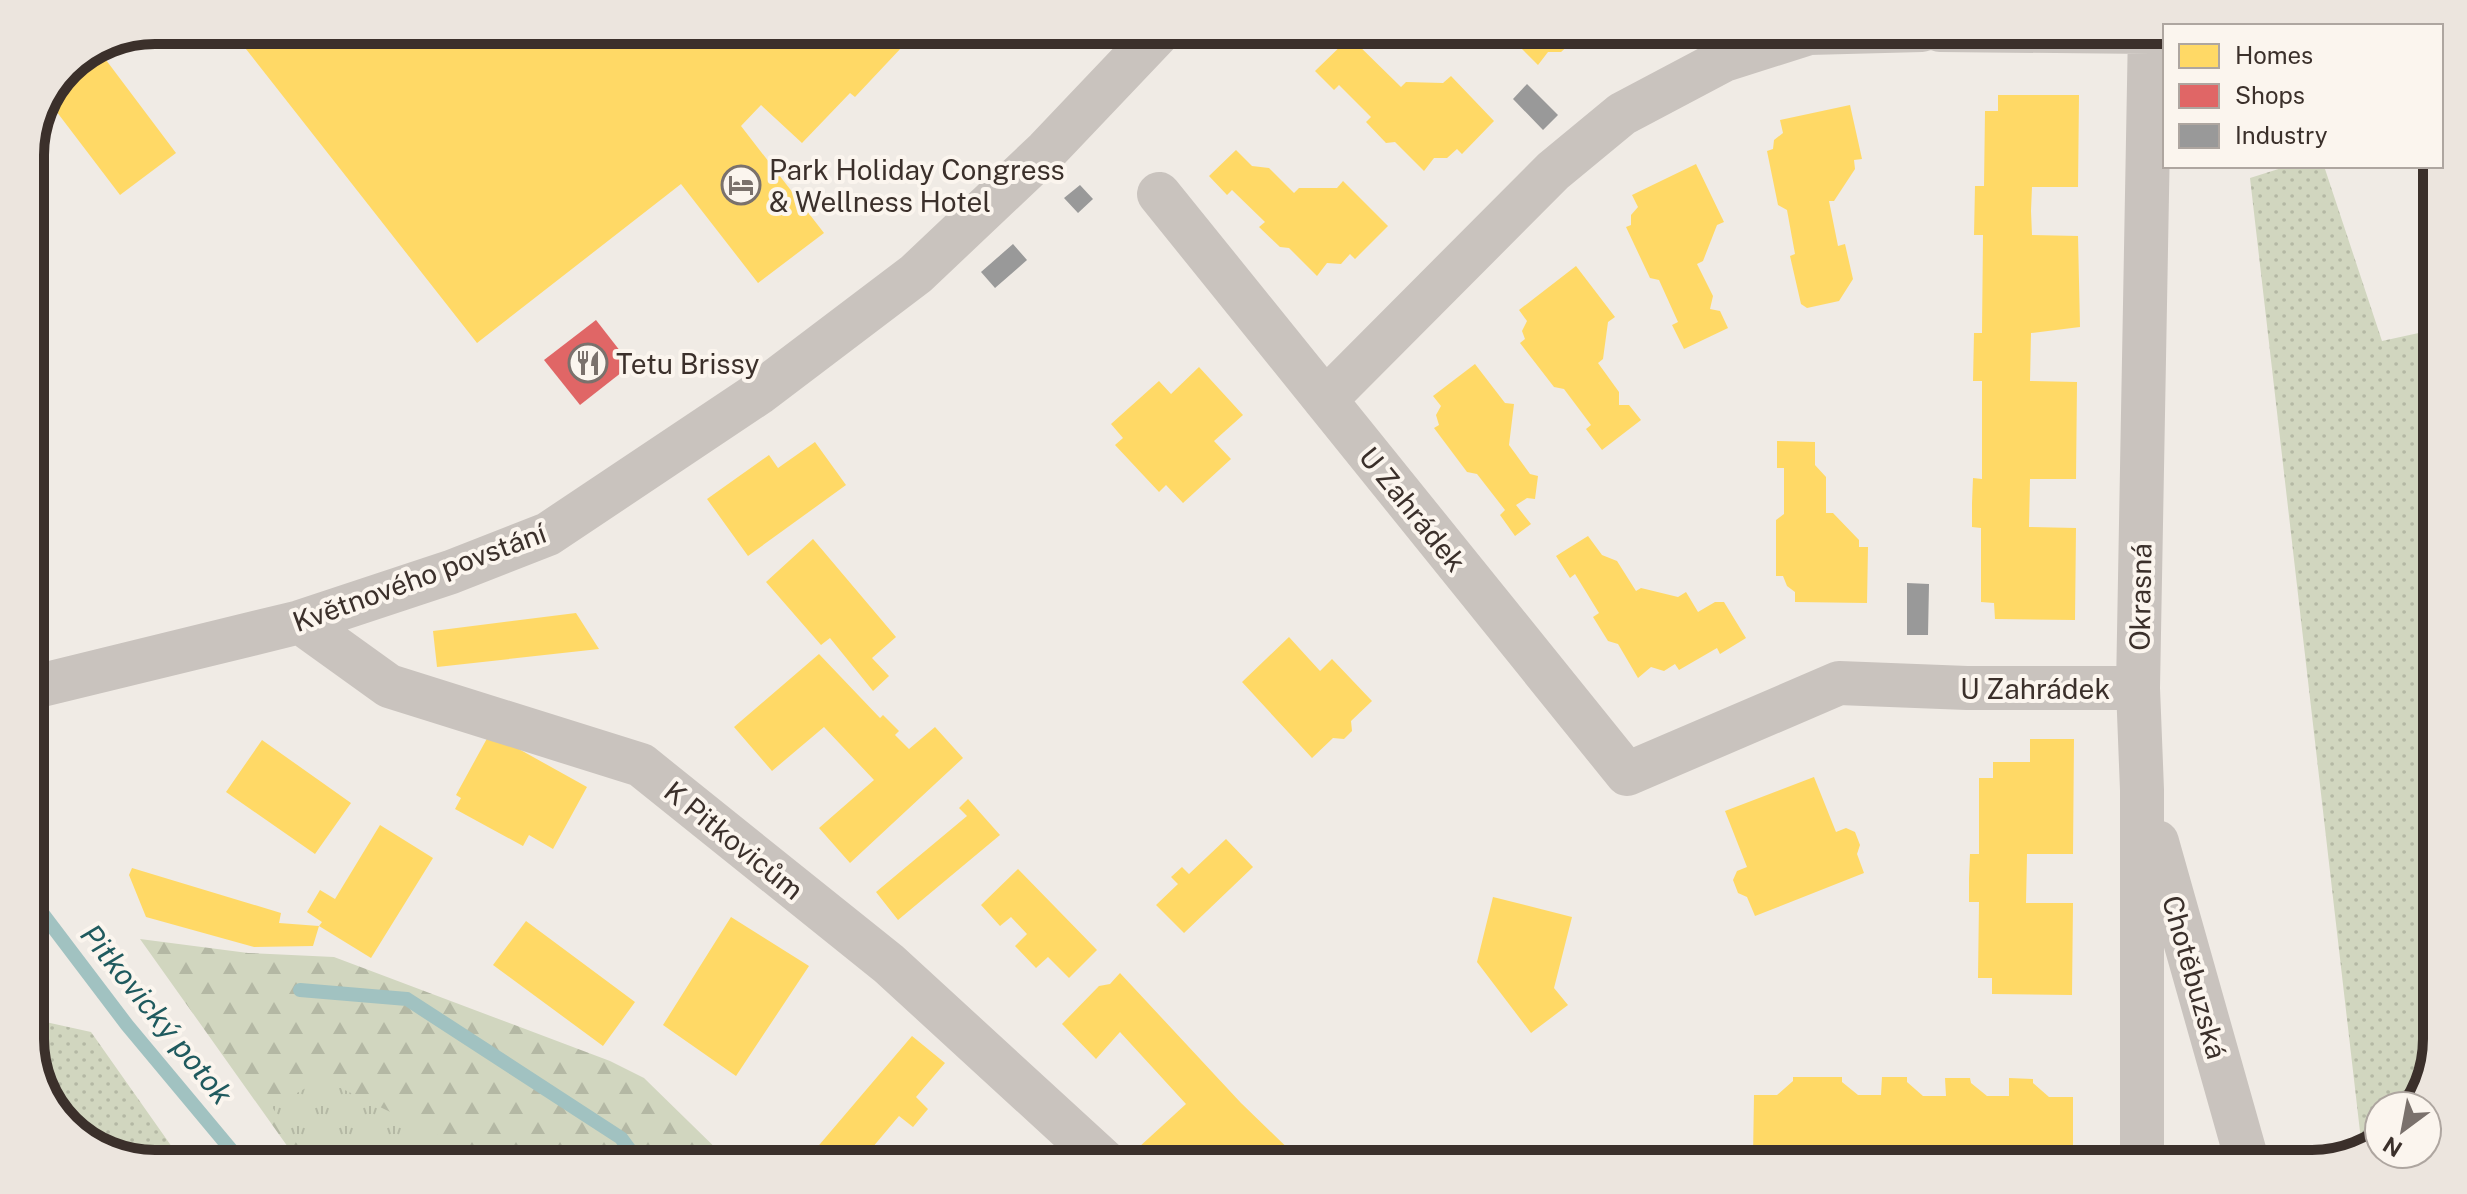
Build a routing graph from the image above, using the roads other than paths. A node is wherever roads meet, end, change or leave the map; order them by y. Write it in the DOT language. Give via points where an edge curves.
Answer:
graph roads {
  1 [pos="1148,44"];
  2 [pos="1774,44"];
  3 [pos="2150,44"];
  4 [pos="1159,194"];
  5 [pos="1325,400"];
  6 [pos="300,622"];
  7 [pos="44,685"];
  8 [pos="2138,688"];
  9 [pos="2142,790"];
  10 [pos="1092,1150"];
  11 [pos="2142,1150"];
  12 [pos="2244,1150"];
  1 -- 6 [label="street, Květnového povstání" via="1046,151 916,274 759,393 548,534"];
  2 -- 5 [label="street" via="1724,60 1622,114 1553,171"];
  3 -- 8 [label="street, Okrasná"];
  4 -- 5 [label="street"];
  5 -- 8 [label="street, U Zahrádek" via="1627,774 1839,683"];
  6 -- 7 [label="street, Květnového povstání"];
  6 -- 10 [label="street, K Pitkovicům" via="389,686 641,765 889,964"];
  8 -- 9 [label="street, Okrasná"];
  9 -- 11 [label="street, Okrasná"];
  9 -- 12 [label="street, Chotěbuzská"];
}
